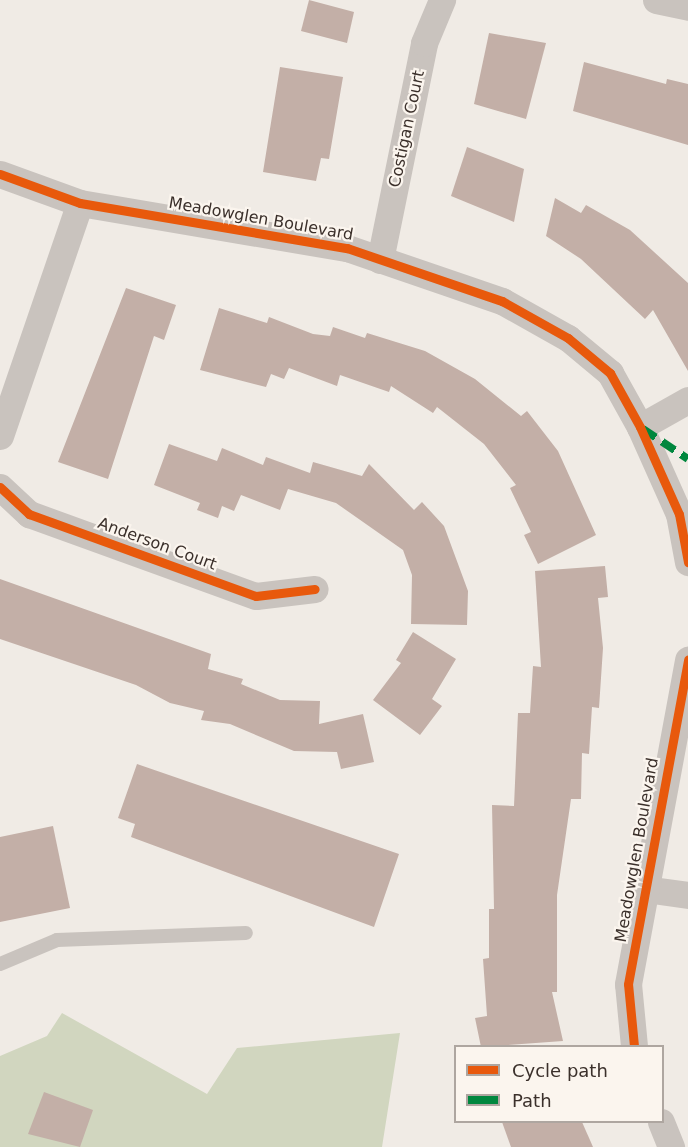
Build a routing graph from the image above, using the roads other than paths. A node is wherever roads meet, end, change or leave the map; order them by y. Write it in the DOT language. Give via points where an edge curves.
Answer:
graph roads {
  1 [pos="442,0"];
  2 [pos="656,0"];
  3 [pos="688,7"];
  4 [pos="0,174"];
  5 [pos="80,203"];
  6 [pos="380,260"];
  7 [pos="688,400"];
  8 [pos="640,427"];
  9 [pos="0,436"];
  10 [pos="0,487"];
  11 [pos="688,562"];
  12 [pos="315,589"];
  13 [pos="688,660"];
  14 [pos="645,889"];
  15 [pos="688,895"];
  16 [pos="246,933"];
  17 [pos="0,964"];
  18 [pos="634,1045"];
  19 [pos="661,1123"];
  20 [pos="671,1147"];
  1 -- 6 [label="street, Costigan Court" via="424,43"];
  2 -- 3 [label="street"];
  4 -- 5 [label="street, Meadowglen Boulevard"];
  5 -- 6 [label="street, Meadowglen Boulevard" via="347,248"];
  5 -- 9 [label="street"];
  6 -- 8 [label="street, Meadowglen Boulevard" via="502,301 568,338 609,373"];
  7 -- 8 [label="street"];
  8 -- 11 [label="street, Meadowglen Boulevard" via="667,483"];
  10 -- 12 [label="street, Anderson Court" via="29,514 256,596"];
  13 -- 14 [label="street, Meadowglen Boulevard"];
  14 -- 15 [label="street"];
  14 -- 18 [label="street, Meadowglen Boulevard" via="628,984"];
  16 -- 17 [label="lane" via="57,940"];
  19 -- 20 [label="street"];
}
